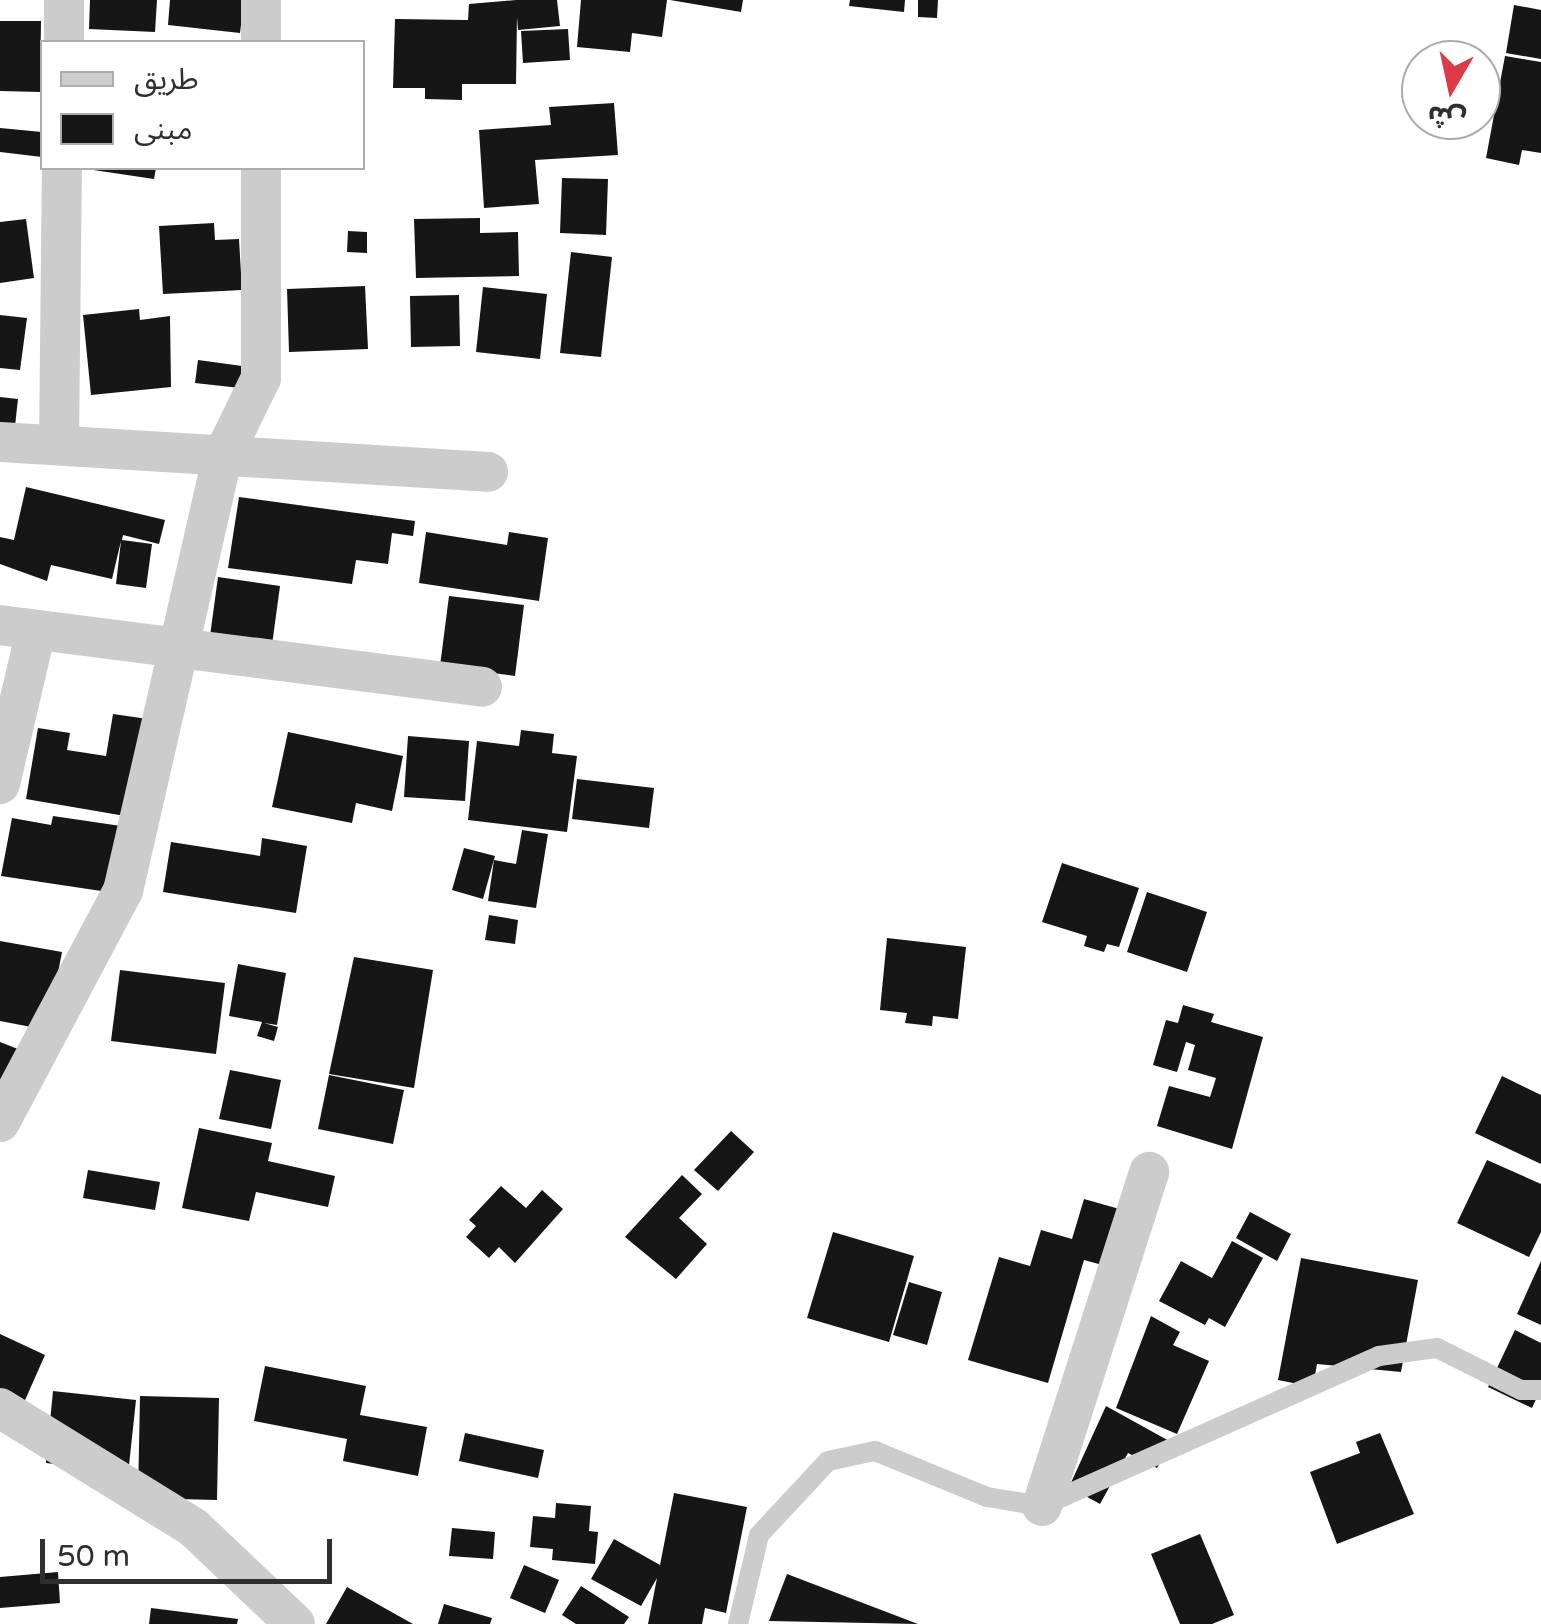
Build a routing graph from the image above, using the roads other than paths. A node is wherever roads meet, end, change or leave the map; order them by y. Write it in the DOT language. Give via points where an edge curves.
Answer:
graph roads {
  1 [pos="64,0"];
  2 [pos="261,0"];
  3 [pos="64,40"];
  4 [pos="261,40"];
  5 [pos="62,170"];
  6 [pos="261,170"];
  7 [pos="0,442"];
  8 [pos="59,446"];
  9 [pos="223,456"];
  10 [pos="488,472"];
  11 [pos="18,628"];
  12 [pos="178,649"];
  13 [pos="482,687"];
  14 [pos="0,784"];
  15 [pos="0,1122"];
  16 [pos="1150,1172"];
  17 [pos="1541,1390"];
  18 [pos="0,1408"];
  19 [pos="1042,1506"];
  20 [pos="295,1624"];
  21 [pos="738,1624"];
  1 -- 3 [label="street"];
  2 -- 4 [label="street"];
  5 -- 8 [label="street"];
  6 -- 9 [label="street" via="260,378"];
  7 -- 8 [label="street"];
  8 -- 9 [label="street"];
  9 -- 10 [label="street"];
  9 -- 12 [label="street"];
  11 -- 12 [label="street"];
  11 -- 14 [label="street"];
  12 -- 13 [label="street"];
  12 -- 15 [label="street" via="123,891"];
  16 -- 19 [label="street"];
  17 -- 19 [label="lane" via="1521,1390 1437,1348 1379,1356"];
  18 -- 20 [label="street" via="194,1528"];
  19 -- 21 [label="lane" via="987,1498 875,1452 828,1461 759,1535"];
}
